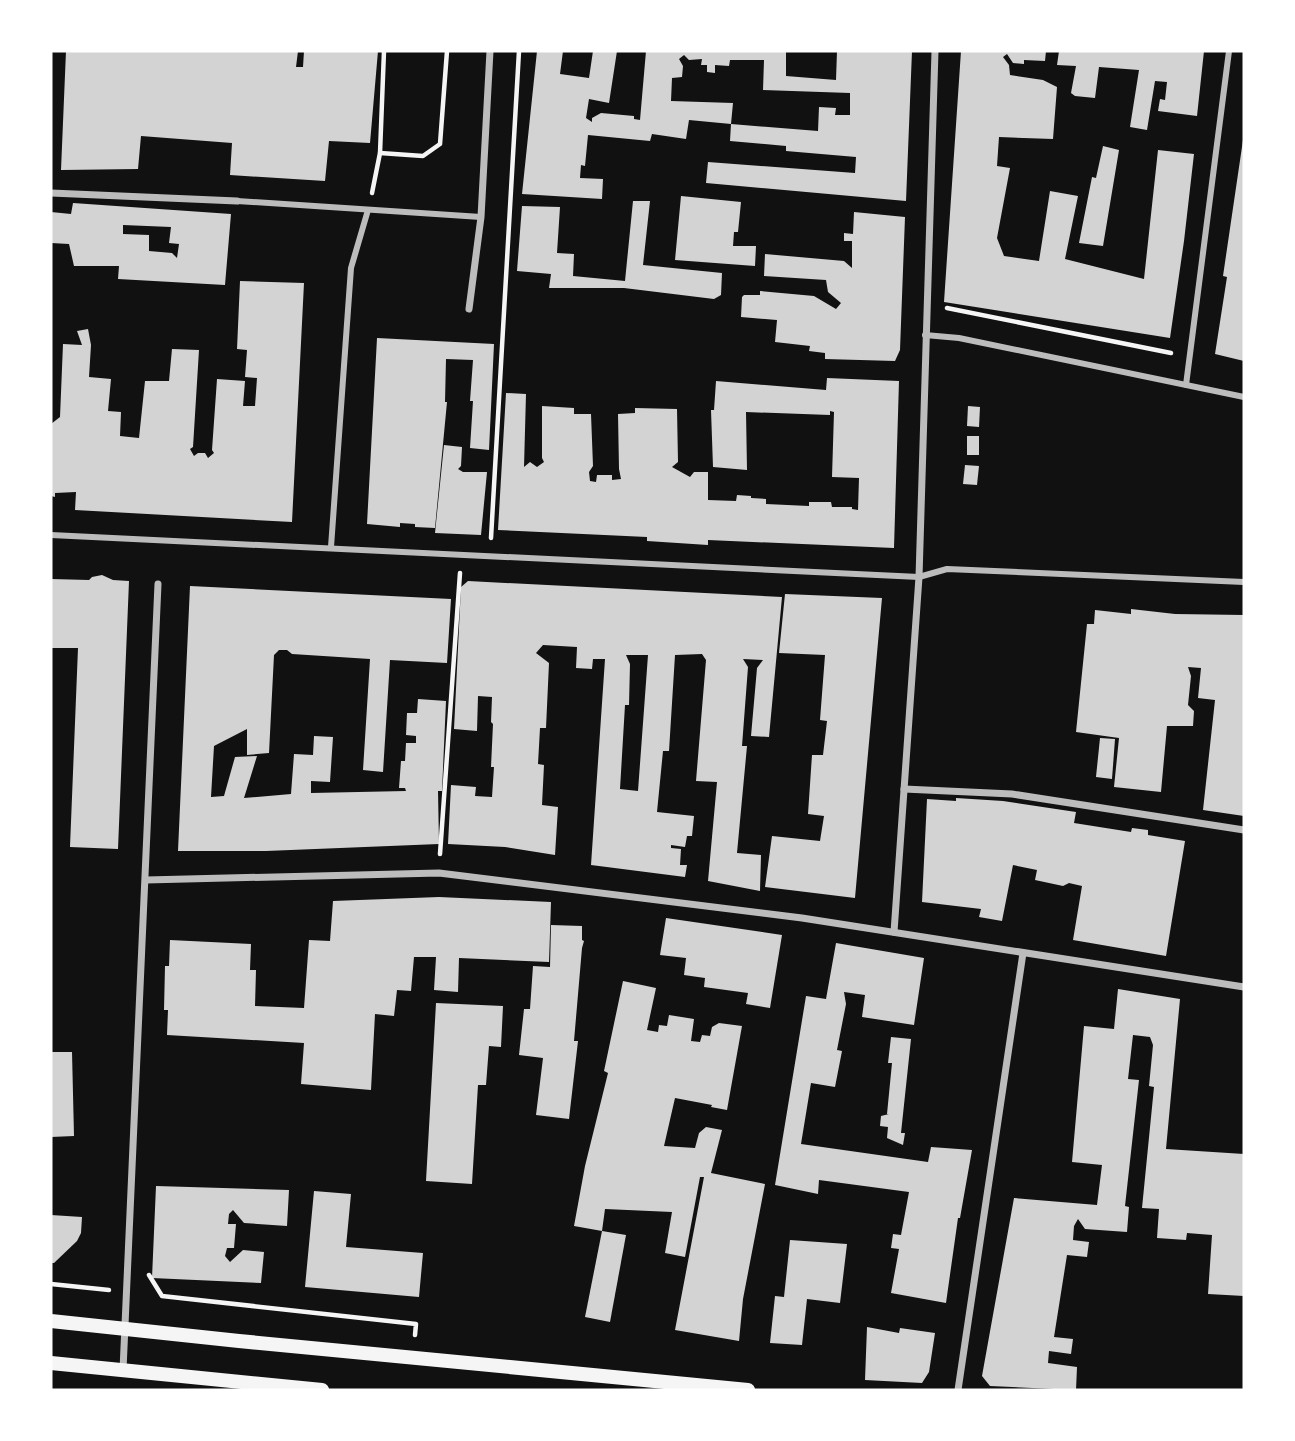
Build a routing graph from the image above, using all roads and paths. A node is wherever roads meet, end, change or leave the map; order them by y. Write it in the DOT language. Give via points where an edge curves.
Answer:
graph roads {
  1 [pos="384,51"];
  2 [pos="447,51"];
  3 [pos="490,51"];
  4 [pos="519,51"];
  5 [pos="934,51"];
  6 [pos="1229,51"];
  7 [pos="380,153"];
  8 [pos="51,193"];
  9 [pos="237,201"];
  10 [pos="368,210"];
  11 [pos="481,217"];
  12 [pos="940,298"];
  13 [pos="469,309"];
  14 [pos="925,335"];
  15 [pos="1189,356"];
  16 [pos="1186,385"];
  17 [pos="1244,397"];
  18 [pos="51,535"];
  19 [pos="331,547"];
  20 [pos="461,555"];
  21 [pos="489,556"];
  22 [pos="919,577"];
  23 [pos="1244,582"];
  24 [pos="158,584"];
  25 [pos="904,789"];
  26 [pos="1244,830"];
  27 [pos="439,873"];
  28 [pos="146,880"];
  29 [pos="894,932"];
  30 [pos="1023,953"];
  31 [pos="1244,987"];
  32 [pos="148,1269"];
  33 [pos="51,1284"];
  34 [pos="126,1291"];
  35 [pos="51,1321"];
  36 [pos="124,1330"];
  37 [pos="413,1358"];
  38 [pos="51,1363"];
  39 [pos="123,1371"];
  40 [pos="322,1390"];
  41 [pos="748,1390"];
  42 [pos="958,1390"];
  1 -- 7 [label="path"];
  2 -- 7 [label="path" via="440,144 423,156"];
  3 -- 11 [label="street"];
  4 -- 21 [label="path"];
  5 -- 14 [label="street"];
  6 -- 15 [label="street"];
  7 -- 10 [label="path"];
  8 -- 9 [label="street"];
  9 -- 10 [label="street"];
  10 -- 11 [label="street"];
  10 -- 19 [label="street" via="351,268"];
  11 -- 13 [label="street"];
  12 -- 15 [label="path" via="946,308"];
  14 -- 16 [label="street"];
  14 -- 22 [label="street"];
  15 -- 16 [label="street"];
  16 -- 17 [label="street"];
  18 -- 19 [label="street"];
  19 -- 20 [label="street"];
  20 -- 21 [label="street"];
  20 -- 27 [label="path"];
  21 -- 22 [label="street"];
  22 -- 23 [label="street" via="947,569"];
  22 -- 25 [label="street"];
  24 -- 28 [label="street"];
  25 -- 26 [label="street" via="1012,794"];
  25 -- 29 [label="street"];
  27 -- 28 [label="street"];
  27 -- 29 [label="street"];
  28 -- 34 [label="street"];
  29 -- 30 [label="street"];
  30 -- 31 [label="street"];
  30 -- 42 [label="street"];
  32 -- 37 [label="path" via="162,1296 416,1324"];
  33 -- 34 [label="path"];
  34 -- 36 [label="street"];
  35 -- 36 [label="main road"];
  36 -- 37 [label="main road"];
  36 -- 39 [label="street"];
  37 -- 41 [label="main road"];
  38 -- 39 [label="main road"];
  39 -- 40 [label="main road"];
}
